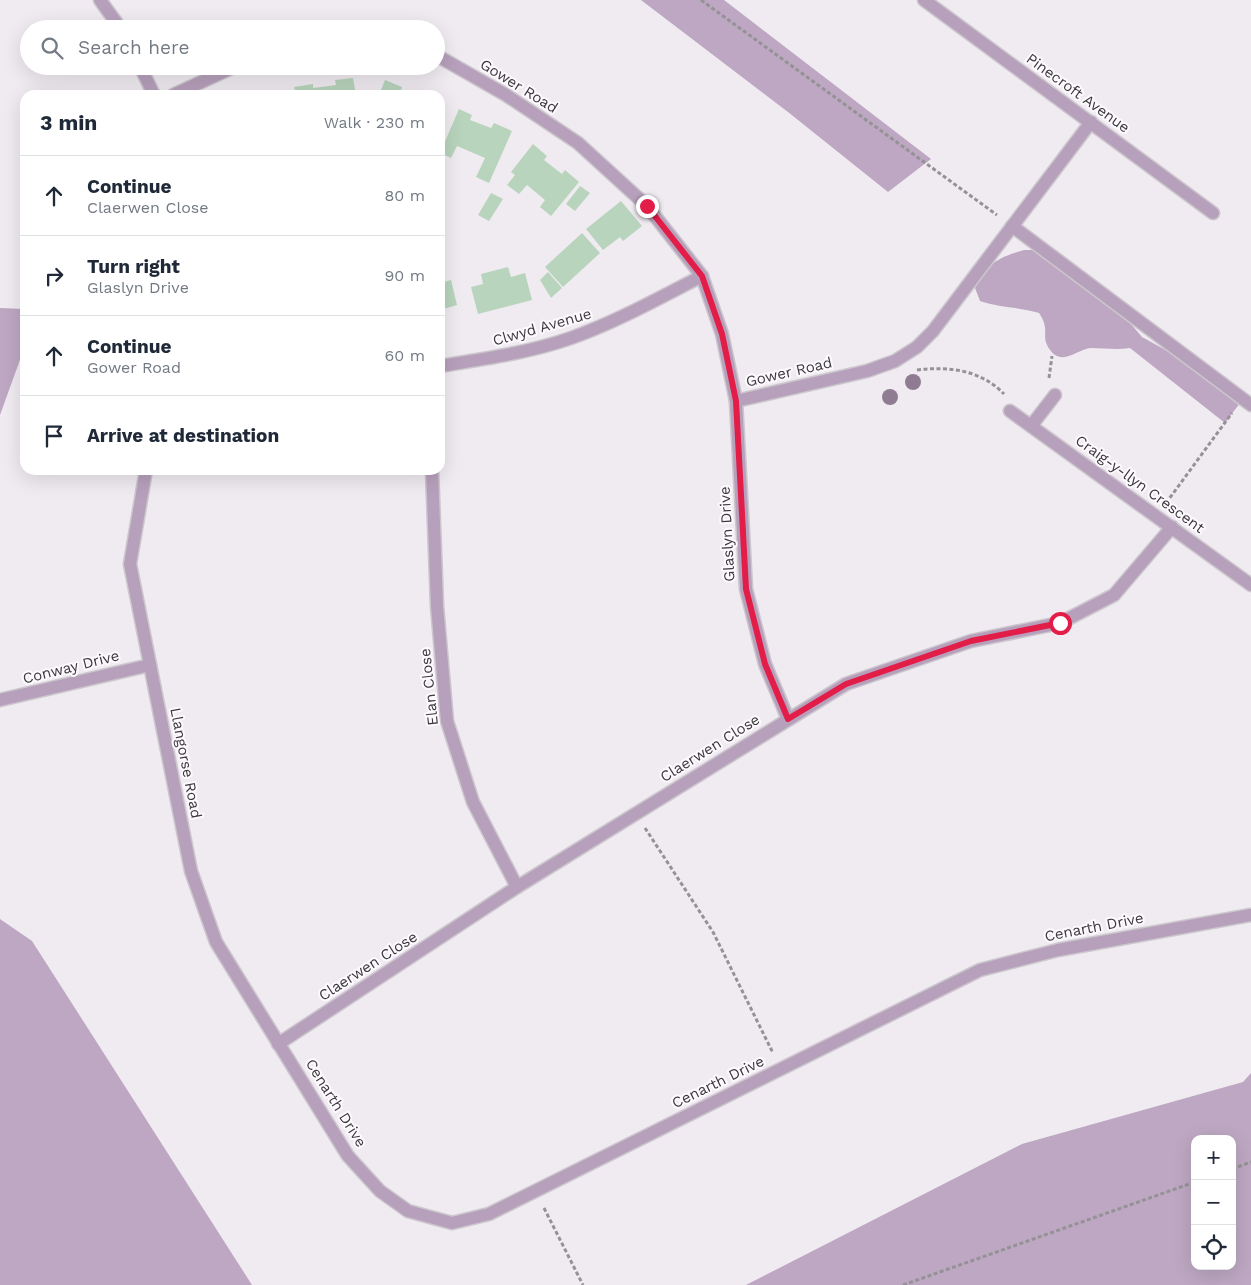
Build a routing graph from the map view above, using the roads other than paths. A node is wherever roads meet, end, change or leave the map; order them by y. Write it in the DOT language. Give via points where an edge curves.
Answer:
graph roads {
  1 [pos="100,0"];
  2 [pos="924,0"];
  3 [pos="114,20"];
  4 [pos="445,61"];
  5 [pos="144,75"];
  6 [pos="216,75"];
  7 [pos="152,90"];
  8 [pos="183,90"];
  9 [pos="1091,122"];
  10 [pos="1213,213"];
  11 [pos="1012,226"];
  12 [pos="702,276"];
  13 [pos="445,365"];
  14 [pos="1055,395"];
  15 [pos="736,401"];
  16 [pos="1247,402"];
  17 [pos="1010,410"];
  18 [pos="1032,426"];
  19 [pos="145,475"];
  20 [pos="432,475"];
  21 [pos="1172,527"];
  22 [pos="1251,585"];
  23 [pos="150,665"];
  24 [pos="0,700"];
  25 [pos="788,719"];
  26 [pos="517,887"];
  27 [pos="1251,915"];
  28 [pos="278,1044"];
  1 -- 3 [label="street"];
  2 -- 9 [label="street, Pinecroft Avenue"];
  4 -- 12 [label="street, Gower Road" via="506,95 578,144 647,206"];
  5 -- 7 [label="street"];
  6 -- 8 [label="street"];
  9 -- 10 [label="street, Pinecroft Avenue"];
  9 -- 11 [label="street, Gower Road"];
  11 -- 15 [label="street, Gower Road" via="933,331 916,348 895,361 867,371"];
  11 -- 16 [label="street"];
  12 -- 13 [label="street, Clwyd Avenue" via="613,322 570,339 502,357"];
  12 -- 15 [label="street, Gower Road" via="722,334"];
  14 -- 18 [label="street"];
  15 -- 25 [label="street, Glaslyn Drive" via="746,589 765,664"];
  17 -- 18 [label="street, Craig-y-llyn Crescent"];
  18 -- 21 [label="street, Craig-y-llyn Crescent"];
  19 -- 23 [label="street, Llangorse Road" via="130,564"];
  20 -- 26 [label="street, Elan Close" via="437,606 447,720 473,802"];
  21 -- 22 [label="street, Craig-y-llyn Crescent"];
  21 -- 25 [label="street, Claerwen Close" via="1114,595 1060,623 971,641 846,684"];
  23 -- 24 [label="street, Conway Drive"];
  23 -- 28 [label="street, Llangorse Road" via="191,872 216,942"];
  25 -- 26 [label="street, Claerwen Close"];
  26 -- 28 [label="street, Claerwen Close"];
  27 -- 28 [label="street, Cenarth Drive" via="1058,950 980,970 489,1214 452,1223 408,1211 380,1191 348,1156"];
}
